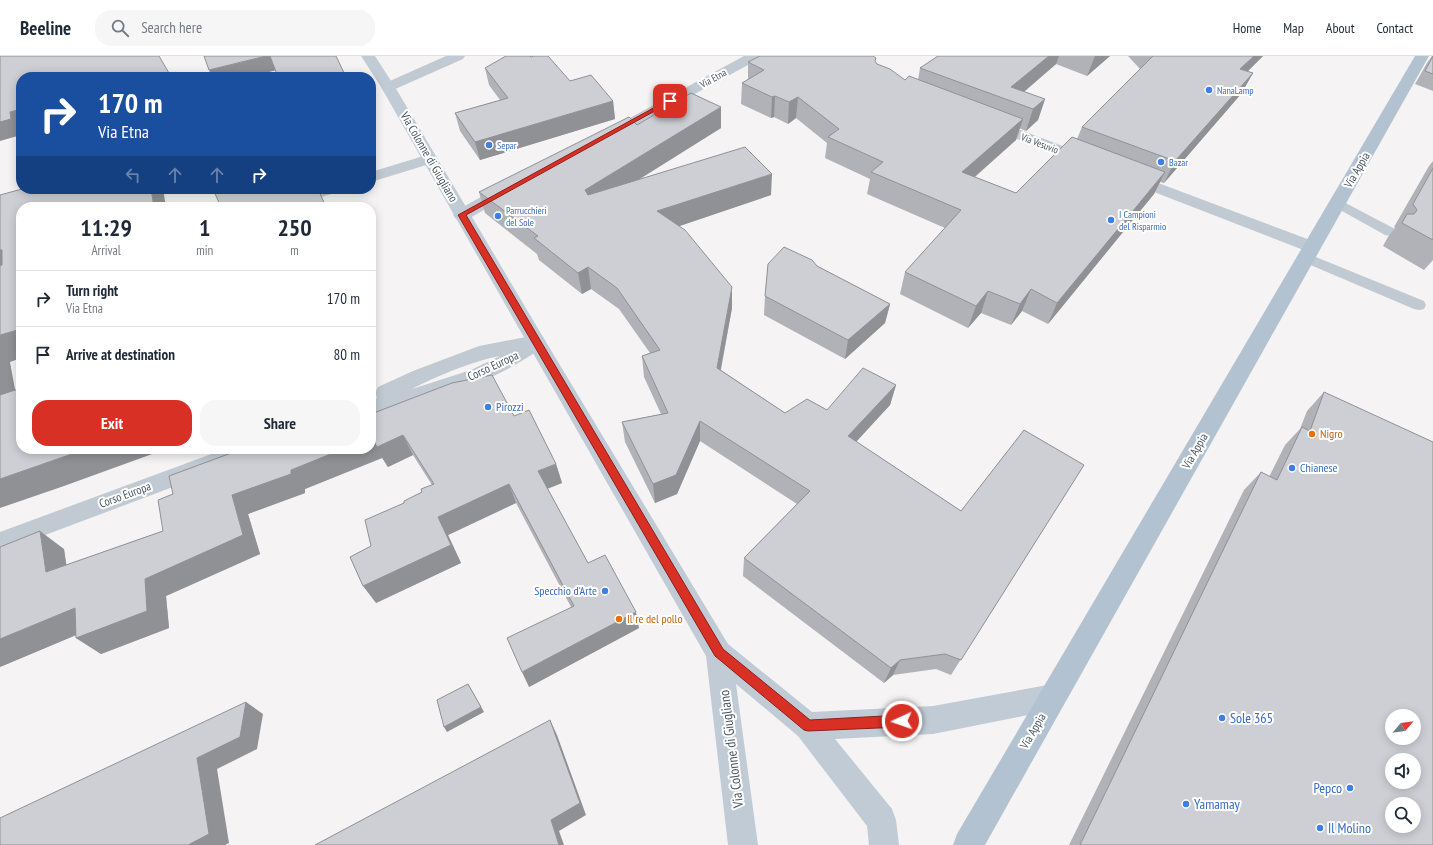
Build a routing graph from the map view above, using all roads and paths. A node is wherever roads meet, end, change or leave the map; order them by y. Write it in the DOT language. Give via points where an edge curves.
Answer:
graph roads {
  1 [pos="368,56"];
  2 [pos="458,56"];
  3 [pos="754,56"];
  4 [pos="1422,56"];
  5 [pos="388,87"];
  6 [pos="977,118"];
  7 [pos="594,143"];
  8 [pos="430,159"];
  9 [pos="1104,167"];
  10 [pos="1118,173"];
  11 [pos="376,175"];
  12 [pos="524,181"];
  13 [pos="313,194"];
  14 [pos="286,202"];
  15 [pos="1338,202"];
  16 [pos="462,215"];
  17 [pos="1390,232"];
  18 [pos="1309,253"];
  19 [pos="1419,305"];
  20 [pos="536,342"];
  21 [pos="376,398"];
  22 [pos="376,407"];
  23 [pos="237,454"];
  24 [pos="0,542"];
  25 [pos="719,653"];
  26 [pos="1053,697"];
  27 [pos="808,726"];
  28 [pos="743,845"];
  29 [pos="884,845"];
  30 [pos="968,845"];
  1 -- 5 [label="main road, Via Colonne di Giugliano"];
  2 -- 5 [label="street"];
  3 -- 7 [label="street, Via Etna"];
  4 -- 15 [label="main road, Via Appia"];
  5 -- 8 [label="main road, Via Colonne di Giugliano"];
  6 -- 9 [label="street, Via Vesuvio"];
  8 -- 11 [label="street"];
  8 -- 16 [label="main road, Via Colonne di Giugliano"];
  10 -- 18 [label="street"];
  12 -- 16 [label="street"];
  13 -- 14 [label="street"];
  15 -- 17 [label="lane"];
  15 -- 18 [label="main road, Via Appia"];
  16 -- 20 [label="main road, Via Colonne di Giugliano"];
  18 -- 19 [label="lane"];
  18 -- 26 [label="main road, Via Appia"];
  20 -- 21 [label="street, Corso Europa" via="486,350 420,376"];
  20 -- 22 [label="street, Corso Europa" via="516,357 476,376"];
  20 -- 25 [label="main road, Via Colonne di Giugliano"];
  23 -- 24 [label="street, Corso Europa"];
  25 -- 27 [label="main road, Via Colonne di Giugliano"];
  25 -- 28 [label="main road, Via Colonne di Giugliano"];
  26 -- 27 [label="main road" via="933,720"];
  26 -- 30 [label="main road, Via Appia"];
  27 -- 29 [label="main road, Via Colonne di Giugliano" via="881,820"];
}
